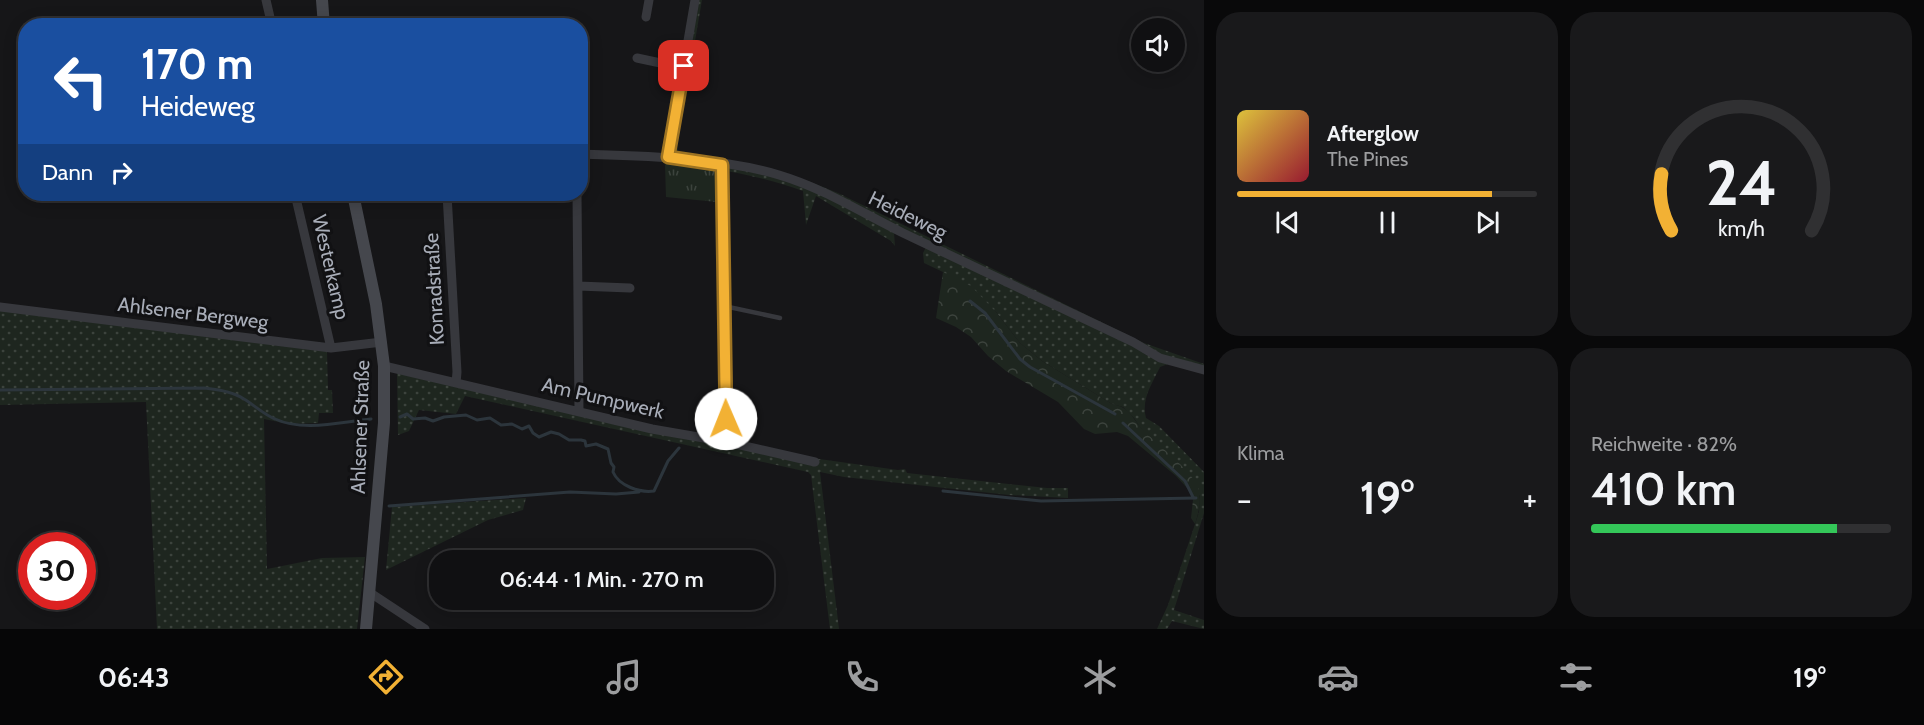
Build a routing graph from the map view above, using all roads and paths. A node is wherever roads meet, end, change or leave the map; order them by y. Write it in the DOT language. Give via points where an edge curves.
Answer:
graph roads {
  1 [pos="266,0"];
  2 [pos="322,0"];
  3 [pos="649,0"];
  4 [pos="695,0"];
  5 [pos="646,17"];
  6 [pos="270,18"];
  7 [pos="323,18"];
  8 [pos="637,58"];
  9 [pos="684,68"];
  10 [pos="588,154"];
  11 [pos="668,157"];
  12 [pos="722,165"];
  13 [pos="298,201"];
  14 [pos="354,201"];
  15 [pos="447,201"];
  16 [pos="577,201"];
  17 [pos="578,286"];
  18 [pos="630,288"];
  19 [pos="724,306"];
  20 [pos="0,307"];
  21 [pos="780,318"];
  22 [pos="382,342"];
  23 [pos="331,348"];
  24 [pos="384,366"];
  25 [pos="1204,370"];
  26 [pos="456,383"];
  27 [pos="579,411"];
  28 [pos="727,442"];
  29 [pos="815,462"];
  30 [pos="369,592"];
  31 [pos="366,629"];
  32 [pos="425,629"];
  1 -- 6 [label="street"];
  2 -- 7 [label="main road"];
  3 -- 5 [label="street"];
  4 -- 9 [label="street"];
  8 -- 9 [label="street"];
  9 -- 11 [label="street"];
  10 -- 11 [label="street, Heideweg"];
  11 -- 12 [label="street, Heideweg"];
  12 -- 19 [label="street"];
  12 -- 25 [label="street, Heideweg" via="778,175 813,187 1161,358"];
  13 -- 23 [label="street, Westerkamp"];
  14 -- 22 [label="main road, Ahlsener Straße"];
  15 -- 26 [label="street, Konradstraße"];
  16 -- 17 [label="street"];
  17 -- 18 [label="street"];
  17 -- 27 [label="street"];
  19 -- 21 [label="lane"];
  19 -- 28 [label="street"];
  20 -- 23 [label="street, Ahlsener Bergweg"];
  22 -- 23 [label="street, Ahlsener Bergweg"];
  22 -- 24 [label="main road, Ahlsener Straße"];
  24 -- 26 [label="street, Am Pumpwerk"];
  24 -- 30 [label="main road, Ahlsener Straße" via="384,423"];
  26 -- 27 [label="street, Am Pumpwerk"];
  27 -- 28 [label="street, Am Pumpwerk"];
  28 -- 29 [label="street, Am Pumpwerk"];
  30 -- 31 [label="main road, Ahlsener Straße"];
  30 -- 32 [label="street"];
}
